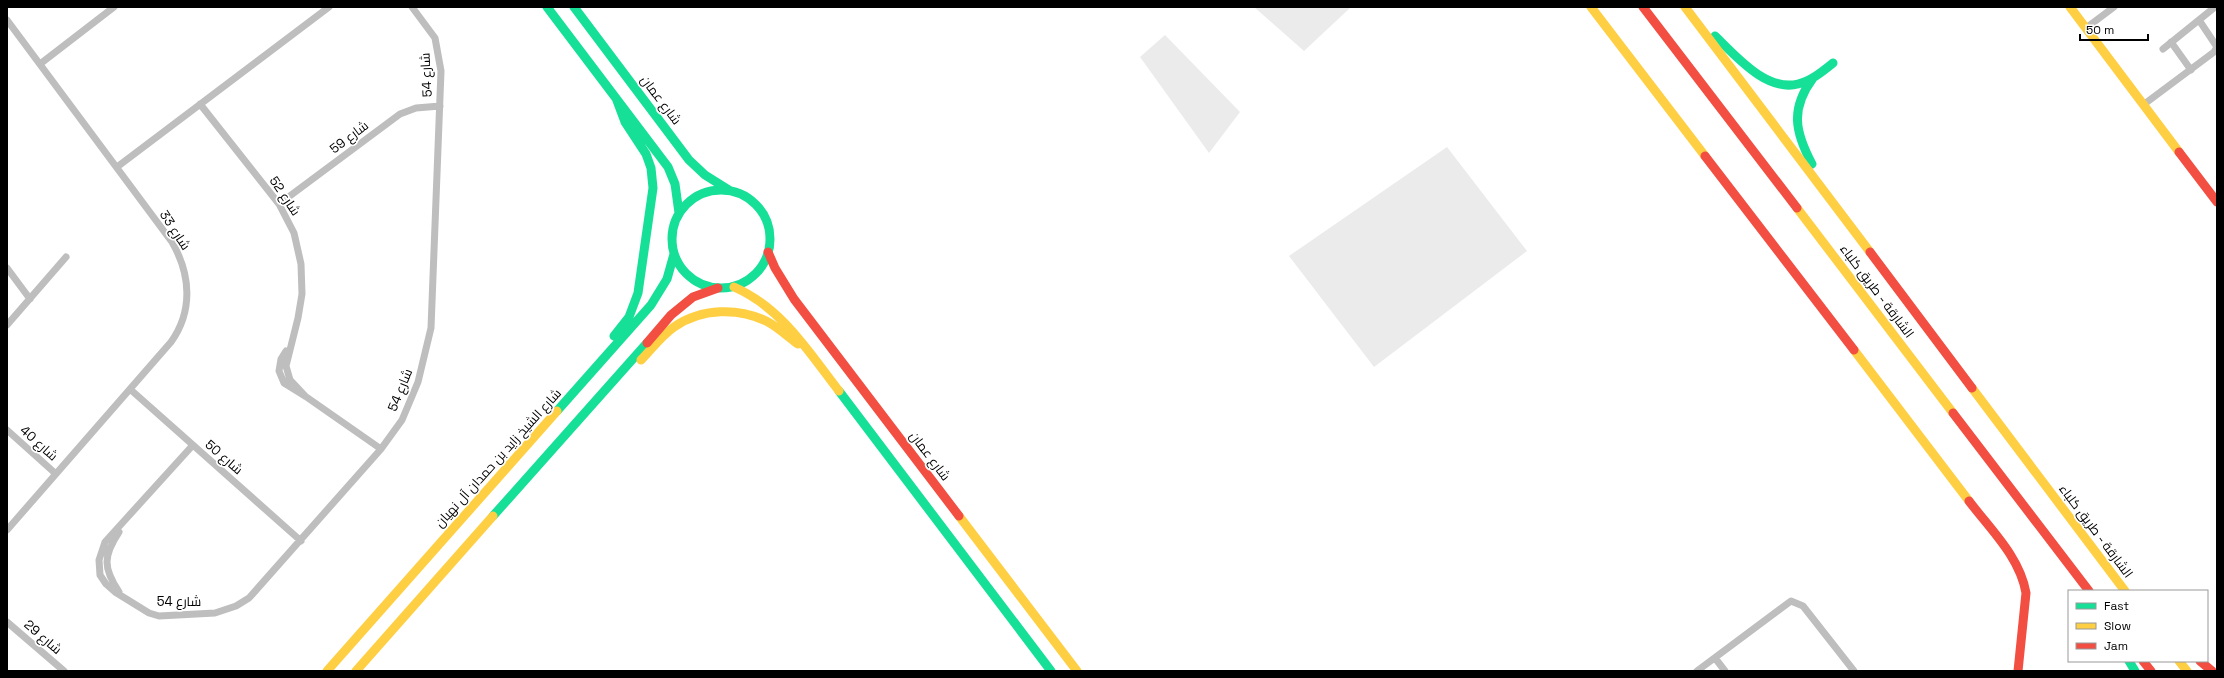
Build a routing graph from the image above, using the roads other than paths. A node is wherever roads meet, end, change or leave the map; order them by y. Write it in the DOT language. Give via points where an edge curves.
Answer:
graph roads {
  1 [pos="114,7"];
  2 [pos="328,7"];
  3 [pos="412,7"];
  4 [pos="547,7"];
  5 [pos="574,7"];
  6 [pos="1591,7"];
  7 [pos="1643,7"];
  8 [pos="1685,7"];
  9 [pos="2070,7"];
  10 [pos="2114,7"];
  11 [pos="2215,7"];
  12 [pos="7,20"];
  13 [pos="2199,20"];
  14 [pos="2086,28"];
  15 [pos="2171,42"];
  16 [pos="2217,47"];
  17 [pos="2163,49"];
  18 [pos="1833,63"];
  19 [pos="40,64"];
  20 [pos="2191,70"];
  21 [pos="1814,76"];
  22 [pos="616,98"];
  23 [pos="200,104"];
  24 [pos="2144,104"];
  25 [pos="440,106"];
  26 [pos="117,167"];
  27 [pos="739,194"];
  28 [pos="1829,196"];
  29 [pos="2217,202"];
  30 [pos="279,204"];
  31 [pos="679,213"];
  32 [pos="768,252"];
  33 [pos="674,254"];
  34 [pos="66,257"];
  35 [pos="7,268"];
  36 [pos="734,287"];
  37 [pos="718,288"];
  38 [pos="30,299"];
  39 [pos="7,325"];
  40 [pos="805,348"];
  41 [pos="599,364"];
  42 [pos="623,370"];
  43 [pos="130,390"];
  44 [pos="7,430"];
  45 [pos="193,446"];
  46 [pos="381,449"];
  47 [pos="56,474"];
  48 [pos="7,530"];
  49 [pos="302,540"];
  50 [pos="2110,571"];
  51 [pos="2088,590"];
  52 [pos="2124,590"];
  53 [pos="2130,590"];
  54 [pos="7,622"];
  55 [pos="1715,658"];
  56 [pos="2130,662"];
  57 [pos="2144,662"];
  58 [pos="2180,662"];
  59 [pos="2201,662"];
  60 [pos="64,671"];
  61 [pos="327,671"];
  62 [pos="356,671"];
  63 [pos="1051,671"];
  64 [pos="1077,671"];
  65 [pos="1698,671"];
  66 [pos="1725,671"];
  67 [pos="1854,671"];
  68 [pos="2018,671"];
  69 [pos="2135,671"];
  70 [pos="2150,671"];
  71 [pos="2187,671"];
  72 [pos="2212,671"];
  1 -- 19 [label="street"];
  2 -- 23 [label="street"];
  3 -- 25 [label="street, شارع 54" via="435,38 441,71"];
  4 -- 22 [label="main road"];
  5 -- 27 [label="main road, شارع عمان" via="689,160 714,182"];
  6 -- 68 [label="main road" via="2014,560 2026,593"];
  7 -- 51 [label="main road, الشارقة - طريق كلباء"];
  8 -- 21 [label="main road" via="1755,72 1774,82 1786,84 1797,84"];
  8 -- 28 [label="main road, الشارقة - طريق كلباء"];
  9 -- 14 [label="main road"];
  10 -- 14 [label="street"];
  11 -- 13 [label="street"];
  12 -- 19 [label="street, شارع 33"];
  13 -- 15 [label="street"];
  13 -- 16 [label="street"];
  14 -- 24 [label="main road"];
  15 -- 17 [label="street"];
  15 -- 20 [label="street"];
  16 -- 20 [label="street"];
  18 -- 21 [label="main road"];
  19 -- 26 [label="street, شارع 33"];
  20 -- 24 [label="street"];
  21 -- 28 [label="main road" via="1803,90 1796,113 1799,134"];
  22 -- 31 [label="main road" via="668,167 675,184"];
  22 -- 41 [label="main road" via="625,122 646,154 651,168 653,188 636,302 625,324 601,352"];
  23 -- 26 [label="street"];
  23 -- 30 [label="street, شارع 52"];
  24 -- 29 [label="main road"];
  25 -- 30 [label="street, شارع 59" via="416,108 400,114"];
  25 -- 46 [label="street, شارع 54" via="431,328 424,364 411,400 402,420"];
  26 -- 43 [label="street, شارع 33" via="177,251 184,270 187,290 184,317 177,334"];
  27 -- 31 [label="main road" via="722,190 705,193 690,201"];
  27 -- 32 [label="main road" via="761,211 770,238"];
  28 -- 50 [label="main road, الشارقة - طريق كلباء"];
  30 -- 46 [label="street, شارع 52" via="294,233 301,264 301,300 286,362 287,374 305,396"];
  31 -- 33 [label="main road" via="672,240"];
  32 -- 36 [label="main road" via="764,264 756,274"];
  32 -- 64 [label="main road, شارع عمان" via="794,299"];
  33 -- 37 [label="main road" via="681,268 691,278 704,285"];
  33 -- 41 [label="main road, شارع الشيخ زايد بن حمدان آل نهيان" via="668,279 658,297"];
  34 -- 38 [label="street"];
  35 -- 38 [label="street"];
  36 -- 37 [label="main road"];
  36 -- 40 [label="main road" via="754,296 771,308 791,328"];
  37 -- 42 [label="main road" via="693,297 678,308"];
  38 -- 39 [label="street"];
  40 -- 42 [label="main road" via="766,321 747,315 719,312 692,318 679,324 635,365"];
  40 -- 63 [label="main road"];
  41 -- 61 [label="main road, شارع الشيخ زايد بن حمدان آل نهيان"];
  42 -- 62 [label="main road"];
  43 -- 45 [label="street, شارع 50"];
  43 -- 47 [label="street, شارع 33"];
  44 -- 47 [label="street, شارع 40"];
  45 -- 49 [label="street, شارع 50"];
  45 -- 49 [label="street, شارع 54" via="123,525 110,548 106,564 110,579 121,595 149,613 159,616 223,612 249,598"];
  46 -- 49 [label="street, شارع 54"];
  47 -- 48 [label="street, شارع 33"];
  50 -- 52 [label="main road, الشارقة - طريق كلباء"];
  50 -- 53 [label="main road"];
  54 -- 60 [label="street, شارع 29"];
  55 -- 65 [label="street"];
  55 -- 66 [label="street"];
  55 -- 67 [label="street" via="1787,603 1796,602 1803,606"];
  56 -- 69 [label="main road"];
  57 -- 70 [label="main road"];
  58 -- 71 [label="main road"];
  59 -- 72 [label="main road"];
}
